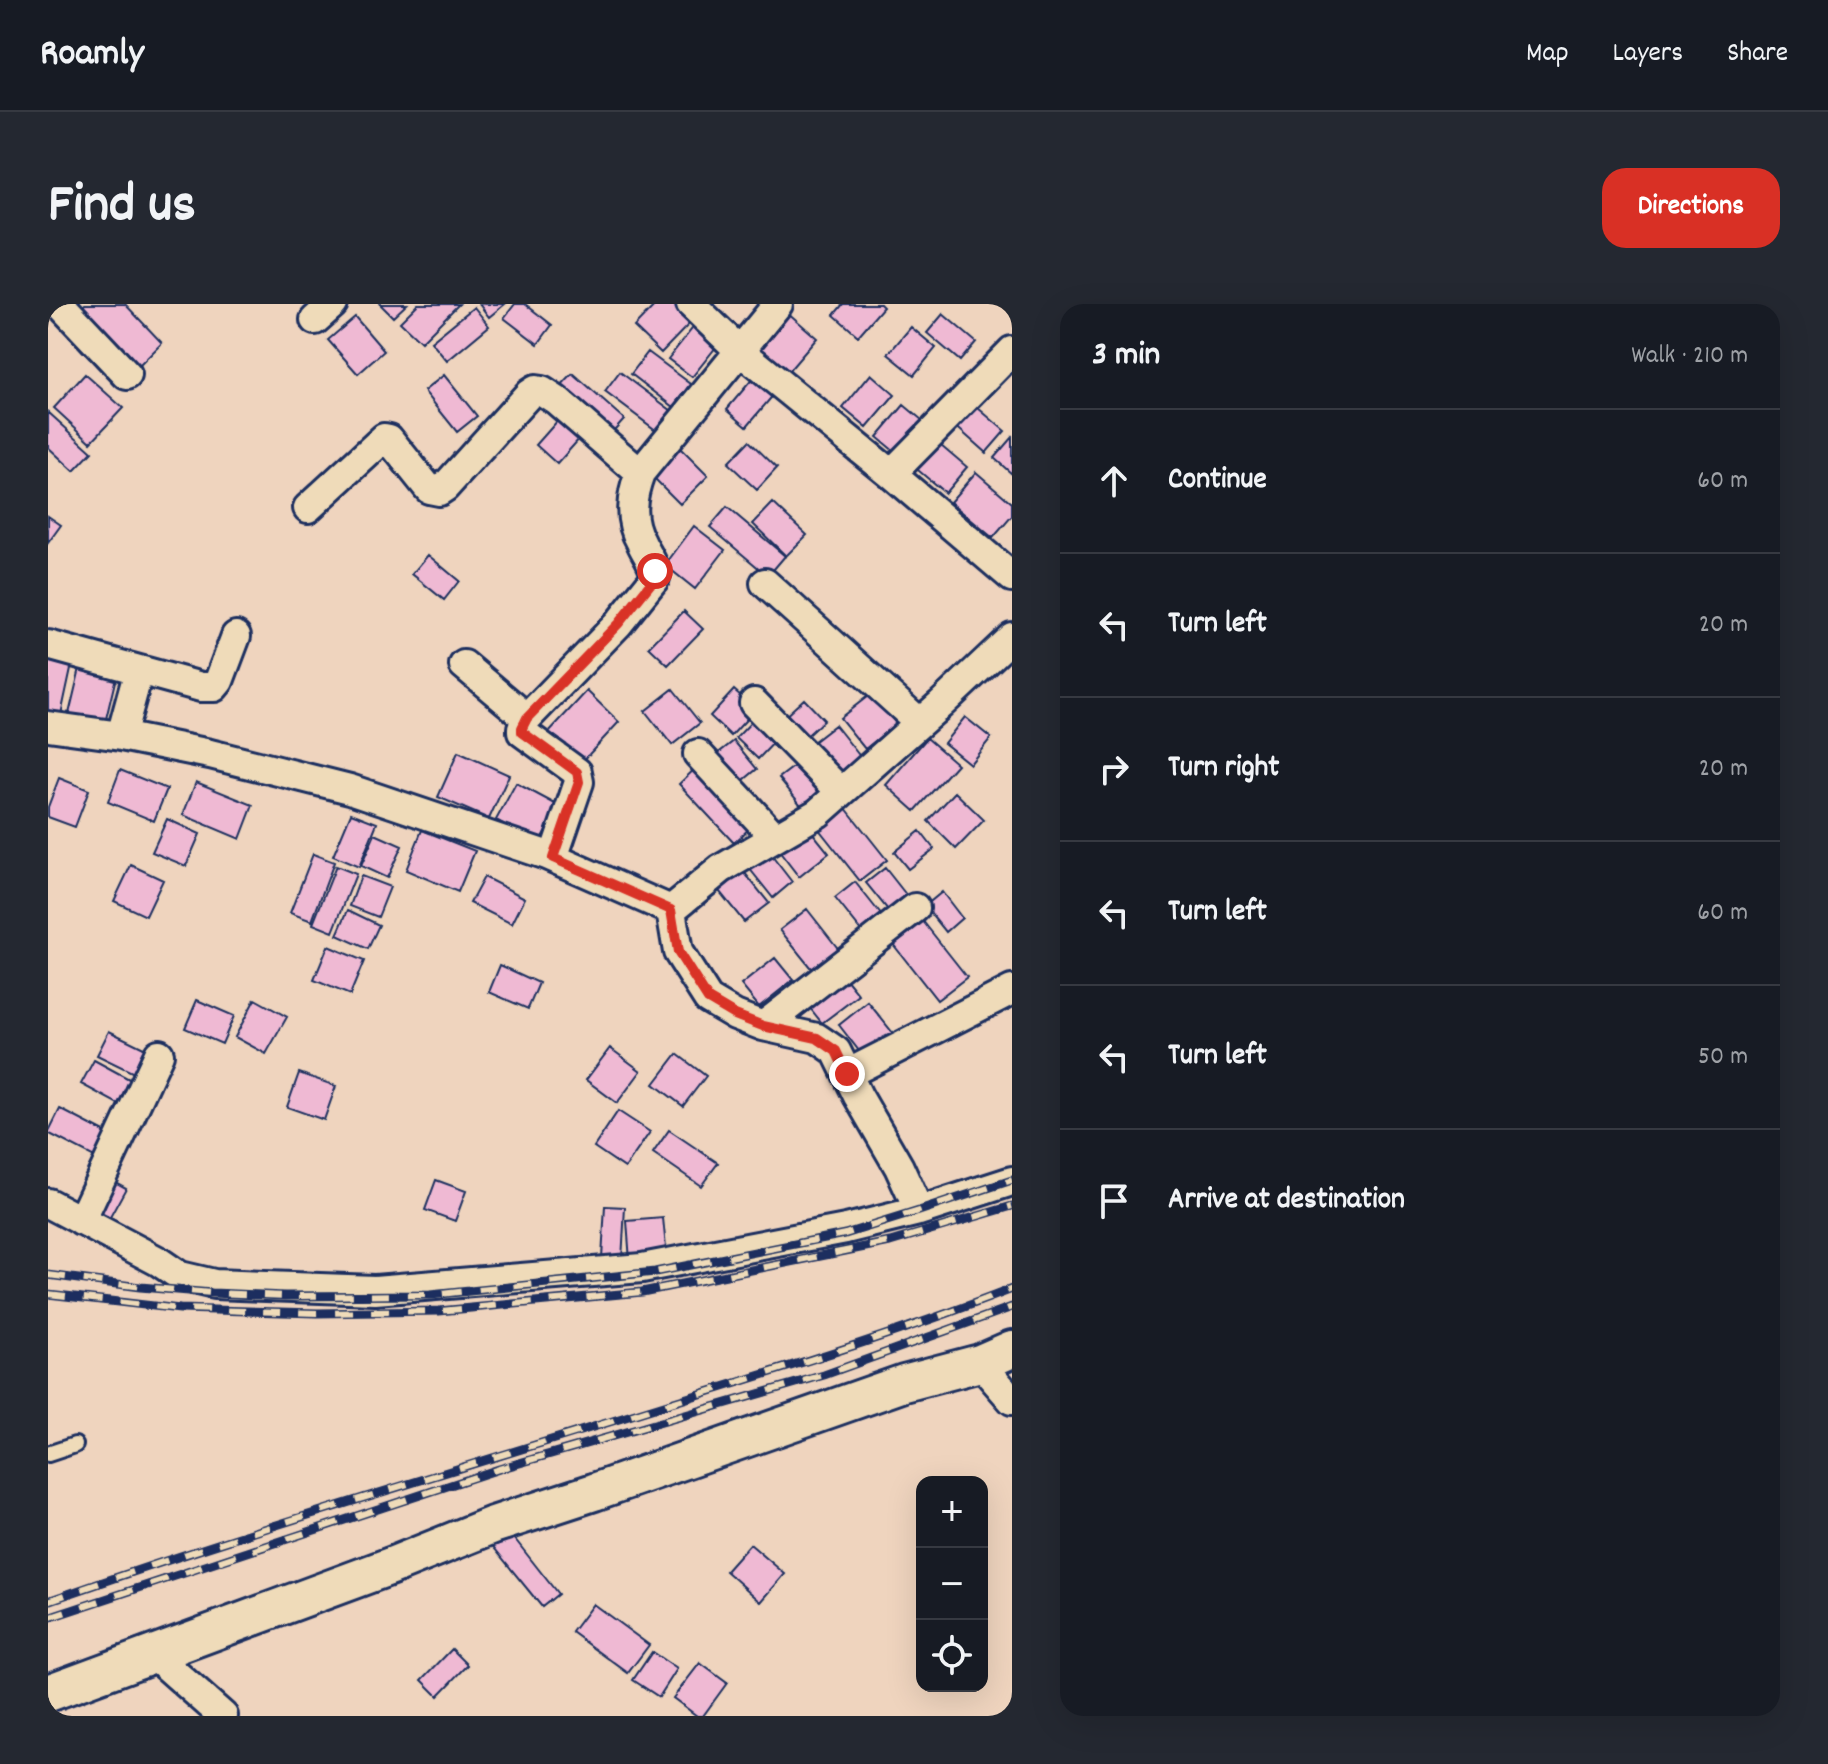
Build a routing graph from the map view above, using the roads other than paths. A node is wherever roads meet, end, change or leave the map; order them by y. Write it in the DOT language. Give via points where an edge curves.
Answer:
graph roads {
  1 [pos="60,304"];
  2 [pos="691,304"];
  3 [pos="778,304"];
  4 [pos="740,351"];
  5 [pos="1012,351"];
  6 [pos="127,375"];
  7 [pos="640,473"];
  8 [pos="891,474"];
  9 [pos="308,508"];
  10 [pos="1012,577"];
  11 [pos="765,583"];
  12 [pos="236,636"];
  13 [pos="1012,637"];
  14 [pos="48,645"];
  15 [pos="464,665"];
  16 [pos="139,670"];
  17 [pos="754,703"];
  18 [pos="527,718"];
  19 [pos="919,722"];
  20 [pos="48,726"];
  21 [pos="121,736"];
  22 [pos="698,754"];
  23 [pos="841,792"];
  24 [pos="775,837"];
  25 [pos="553,858"];
  26 [pos="915,908"];
  27 [pos="671,910"];
  28 [pos="1012,990"];
  29 [pos="763,1026"];
  30 [pos="159,1054"];
  31 [pos="847,1074"];
  32 [pos="1012,1181"];
  33 [pos="48,1203"];
  34 [pos="919,1211"];
  35 [pos="81,1221"];
  36 [pos="996,1356"];
  37 [pos="1012,1400"];
  38 [pos="75,1445"];
  39 [pos="48,1454"];
  40 [pos="153,1654"];
  41 [pos="48,1693"];
  42 [pos="223,1716"];
  1 -- 6 [label="street"];
  2 -- 4 [label="street"];
  3 -- 4 [label="street"];
  4 -- 7 [label="street"];
  4 -- 8 [label="street"];
  5 -- 8 [label="street"];
  7 -- 9 [label="street" via="556,400 535,390 439,491 429,489 384,438"];
  7 -- 18 [label="street" via="633,522 655,578"];
  8 -- 10 [label="street"];
  11 -- 19 [label="street"];
  12 -- 16 [label="street" via="214,687"];
  13 -- 19 [label="street"];
  14 -- 16 [label="street"];
  15 -- 18 [label="street"];
  16 -- 21 [label="street"];
  17 -- 23 [label="street"];
  18 -- 25 [label="street" via="522,732 579,777"];
  19 -- 23 [label="street"];
  20 -- 21 [label="street"];
  21 -- 25 [label="street" via="350,789"];
  22 -- 24 [label="street"];
  23 -- 24 [label="street" via="811,818"];
  24 -- 27 [label="street" via="721,869"];
  25 -- 27 [label="street"];
  26 -- 29 [label="street"];
  27 -- 29 [label="street" via="678,952 708,999"];
  28 -- 31 [label="street"];
  29 -- 31 [label="street" via="817,1038 836,1051"];
  30 -- 35 [label="street"];
  31 -- 34 [label="street"];
  32 -- 34 [label="street"];
  33 -- 35 [label="street"];
  34 -- 35 [label="street" via="642,1268 375,1290 214,1284 180,1276"];
  36 -- 37 [label="street"];
  36 -- 40 [label="street" via="493,1525"];
  38 -- 39 [label="lane"];
  40 -- 41 [label="street"];
  40 -- 42 [label="street"];
}
